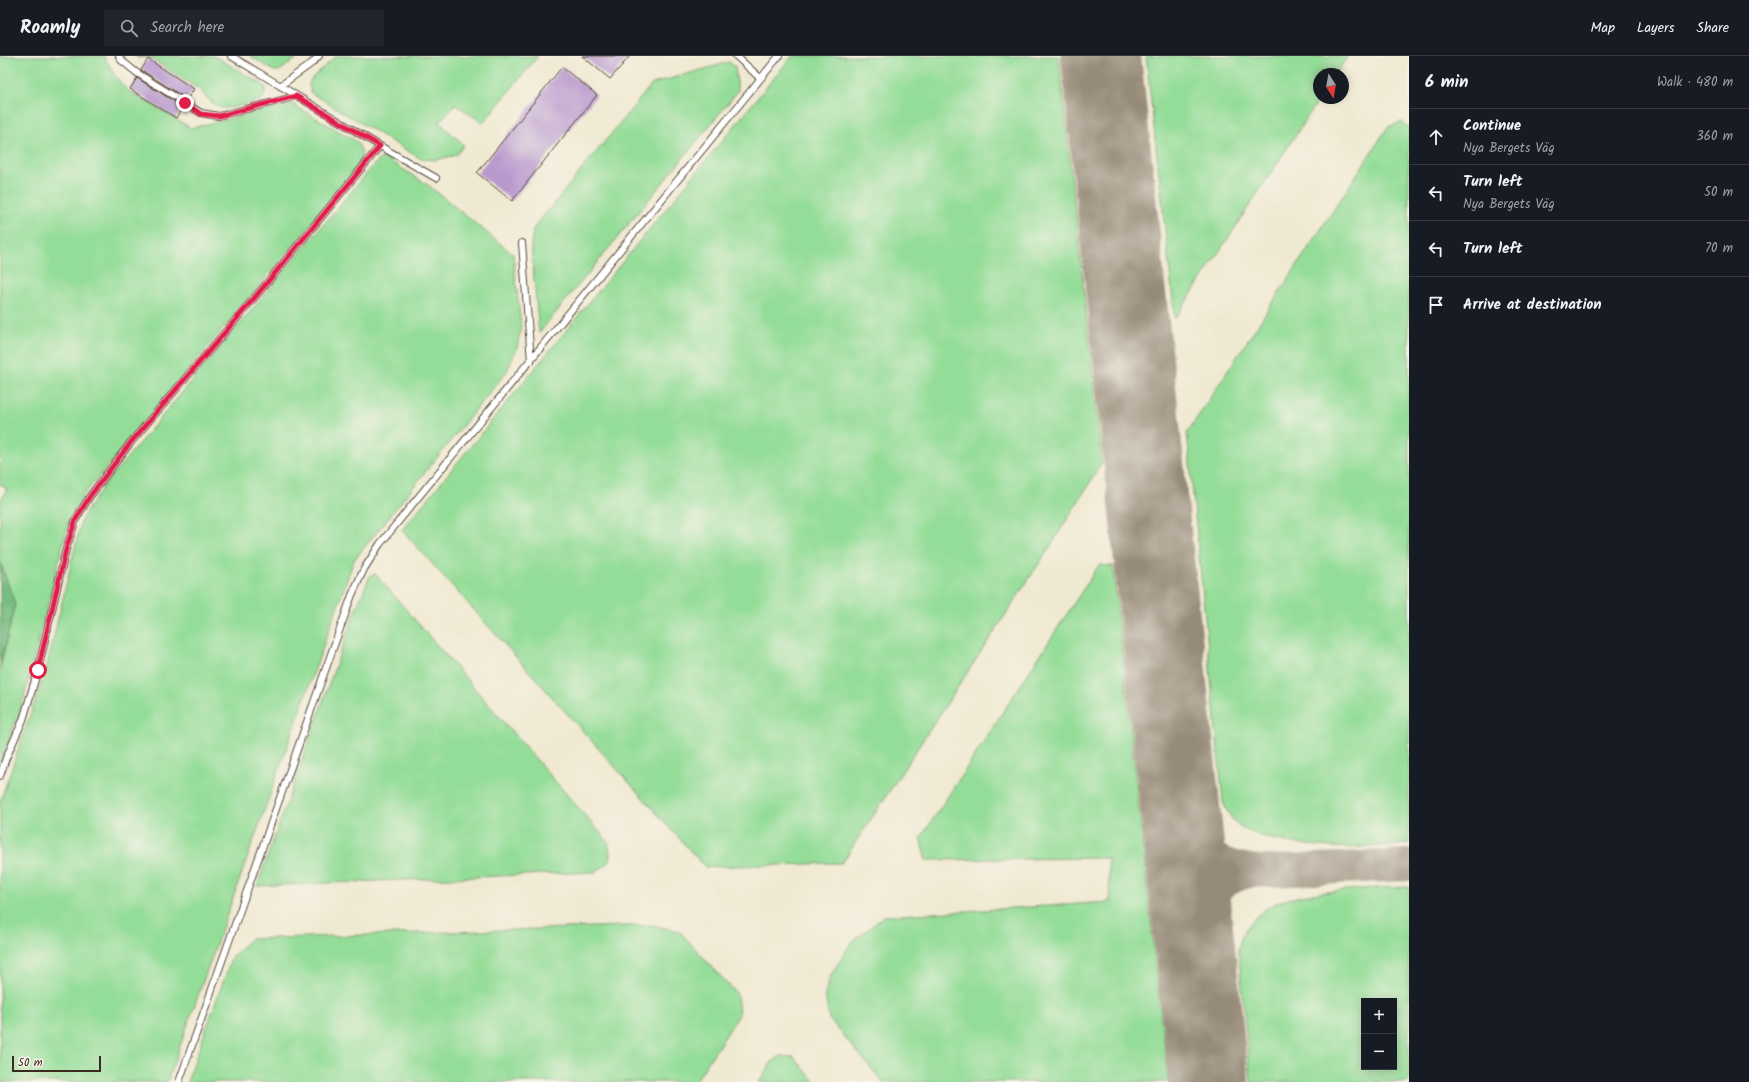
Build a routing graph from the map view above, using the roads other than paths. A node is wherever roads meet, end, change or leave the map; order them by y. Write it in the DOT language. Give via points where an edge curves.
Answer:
graph roads {
  1 [pos="119,56"];
  2 [pos="231,56"];
  3 [pos="319,56"];
  4 [pos="736,56"];
  5 [pos="779,56"];
  6 [pos="760,78"];
  7 [pos="280,86"];
  8 [pos="296,96"];
  9 [pos="380,146"];
  10 [pos="436,178"];
  11 [pos="522,243"];
  12 [pos="531,360"];
  13 [pos="0,776"];
  14 [pos="178,1082"];
  1 -- 8 [label="lane" via="137,73 201,114 219,116"];
  2 -- 7 [label="lane"];
  3 -- 7 [label="lane"];
  4 -- 6 [label="lane"];
  5 -- 6 [label="lane"];
  6 -- 12 [label="lane"];
  7 -- 8 [label="lane"];
  8 -- 9 [label="lane"];
  9 -- 10 [label="lane"];
  9 -- 13 [label="lane" via="131,442 76,519 66,549 38,670 23,720"];
  11 -- 12 [label="lane"];
  12 -- 14 [label="lane" via="380,544 364,569 352,595"];
}
